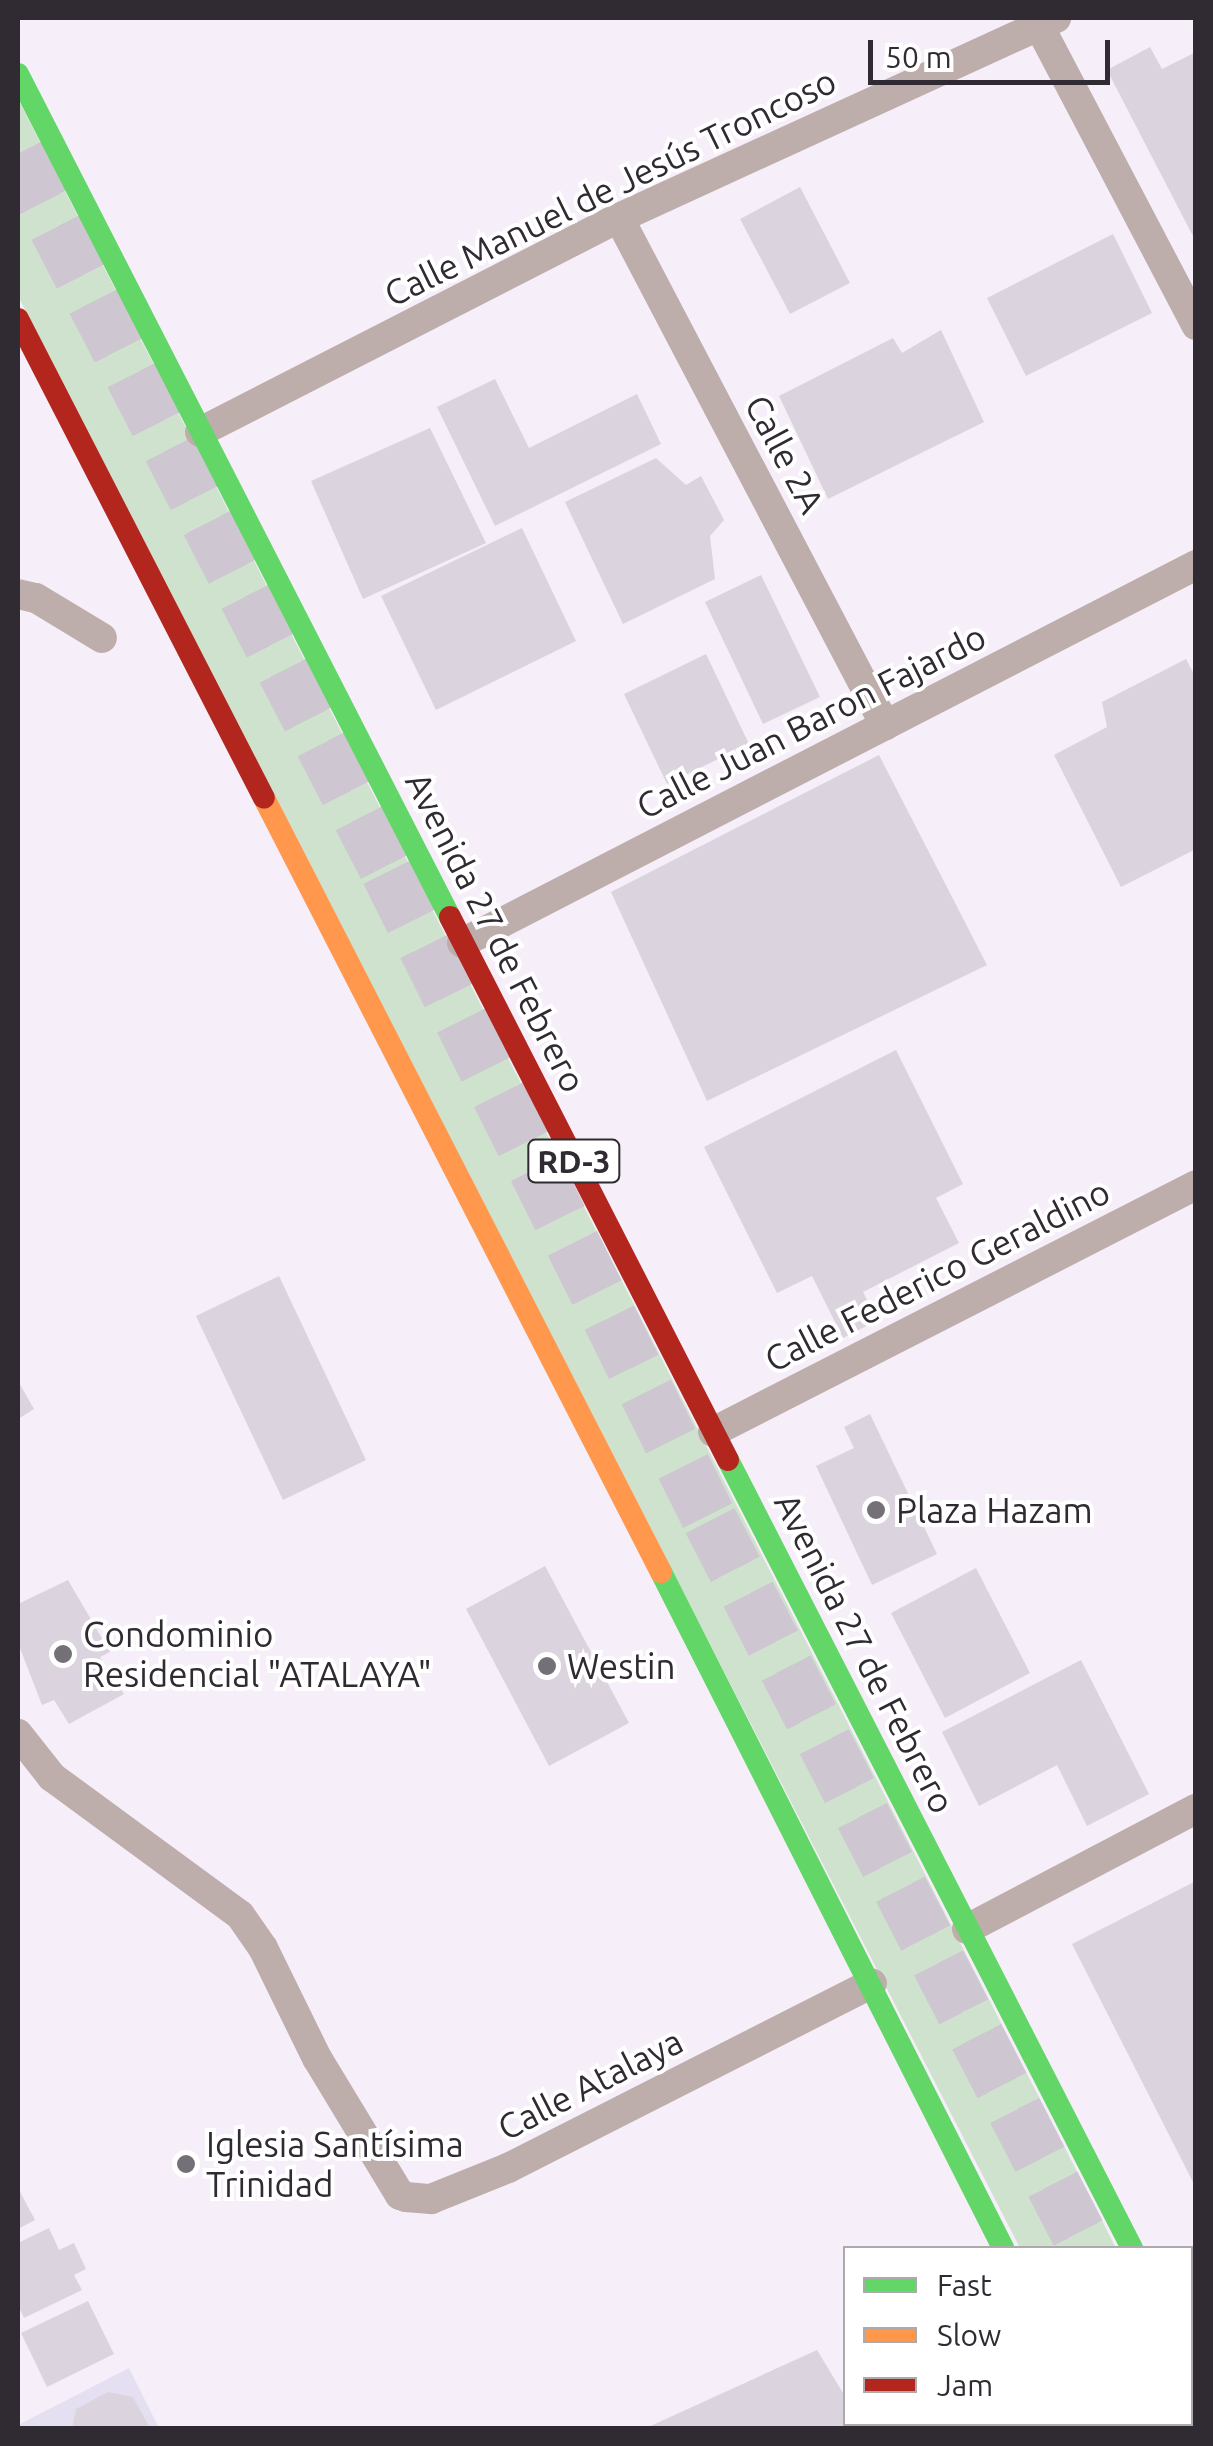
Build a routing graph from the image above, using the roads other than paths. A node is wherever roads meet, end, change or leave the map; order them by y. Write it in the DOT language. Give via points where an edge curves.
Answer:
graph roads {
  1 [pos="1043,20"];
  2 [pos="18,74"];
  3 [pos="620,218"];
  4 [pos="18,319"];
  5 [pos="1196,326"];
  6 [pos="200,432"];
  7 [pos="1196,565"];
  8 [pos="18,594"];
  9 [pos="102,638"];
  10 [pos="885,725"];
  11 [pos="462,943"];
  12 [pos="1196,1184"];
  13 [pos="713,1432"];
  14 [pos="18,1734"];
  15 [pos="1196,1809"];
  16 [pos="967,1929"];
  17 [pos="872,1983"];
  18 [pos="1002,2246"];
  19 [pos="1131,2246"];
  1 -- 3 [label="street, Calle Manuel de Jesús Troncoso"];
  1 -- 5 [label="street"];
  2 -- 6 [label="main road, Avenida 27 de Febrero / RD-3"];
  3 -- 6 [label="street, Calle Manuel de Jesús Troncoso"];
  3 -- 10 [label="street, Calle 2A"];
  4 -- 17 [label="main road"];
  6 -- 11 [label="main road, Avenida 27 de Febrero / RD-3"];
  7 -- 10 [label="street, Calle Juan Baron Fajardo"];
  8 -- 9 [label="street"];
  10 -- 11 [label="street, Calle Juan Baron Fajardo"];
  11 -- 13 [label="main road, Avenida 27 de Febrero / RD-3"];
  12 -- 13 [label="street, Calle Federico Geraldino"];
  13 -- 16 [label="main road, Avenida 27 de Febrero / RD-3"];
  14 -- 17 [label="street, Calle Atalaya" via="52,1777 240,1915 400,2195 413,2199 431,2200 508,2168"];
  15 -- 16 [label="street"];
  16 -- 19 [label="main road, Avenida 27 de Febrero / RD-3"];
  17 -- 18 [label="main road"];
}
